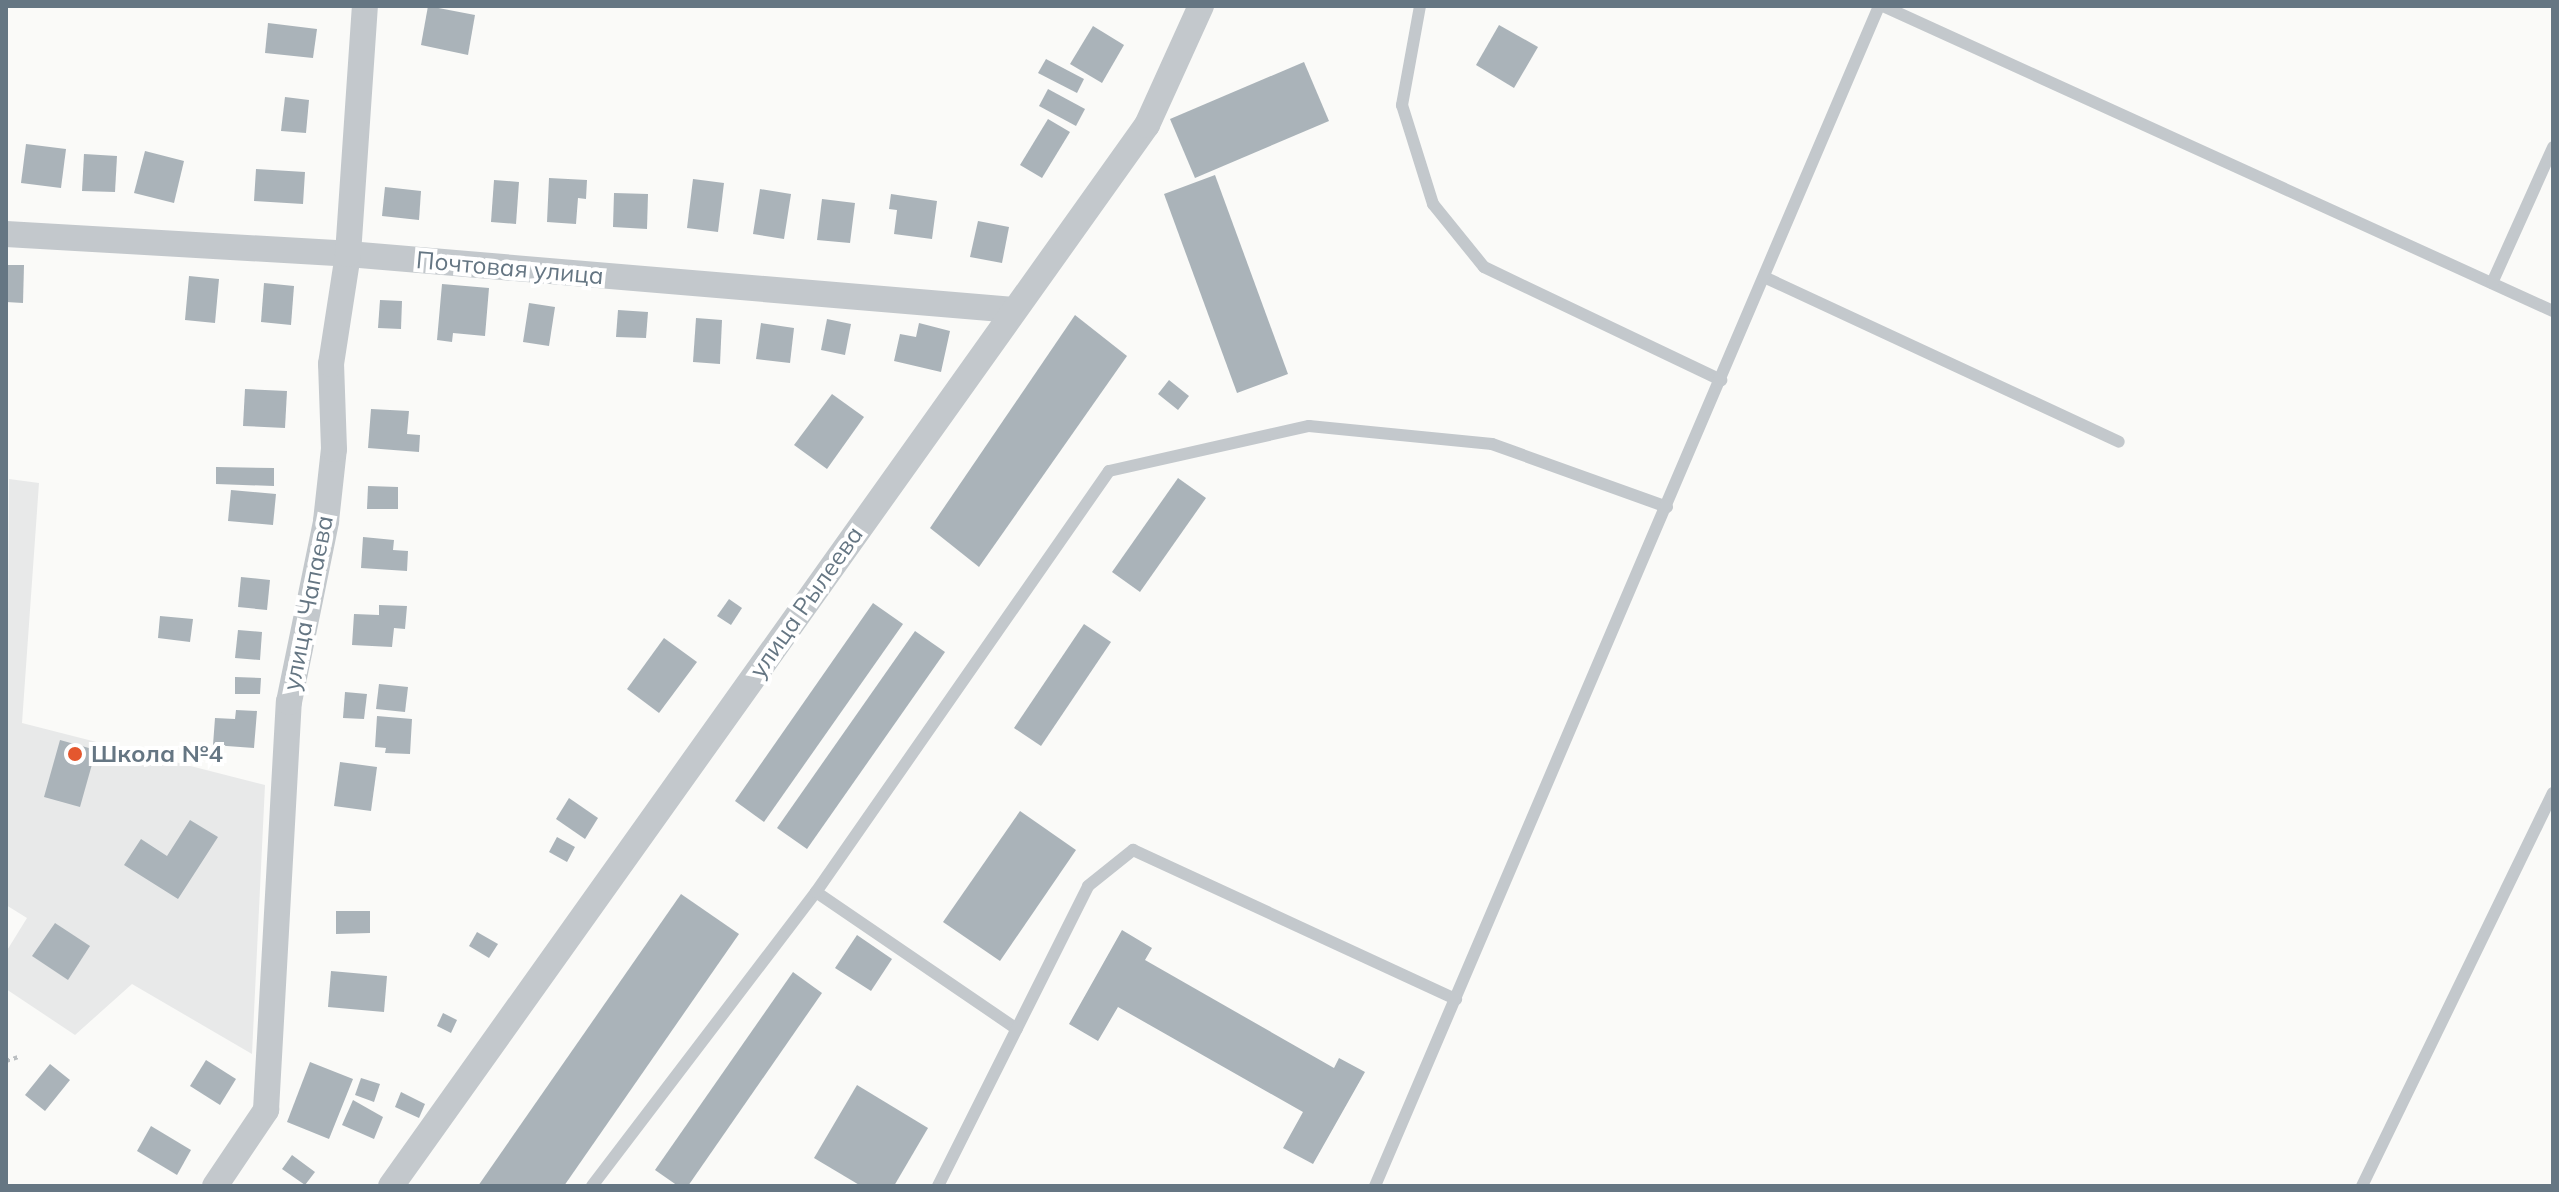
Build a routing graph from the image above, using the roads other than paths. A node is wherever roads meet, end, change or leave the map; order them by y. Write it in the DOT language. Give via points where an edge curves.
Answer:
graph roads {
  1 [pos="365,6"];
  2 [pos="1201,6"];
  3 [pos="1420,6"];
  4 [pos="1881,6"];
  5 [pos="2553,147"];
  6 [pos="6,234"];
  7 [pos="348,254"];
  8 [pos="1764,277"];
  9 [pos="2492,283"];
  10 [pos="1014,310"];
  11 [pos="2553,311"];
  12 [pos="1721,380"];
  13 [pos="2119,442"];
  14 [pos="1667,507"];
  15 [pos="2553,793"];
  16 [pos="816,892"];
  17 [pos="1456,999"];
  18 [pos="1017,1029"];
  19 [pos="215,1186"];
  20 [pos="391,1186"];
  21 [pos="592,1186"];
  22 [pos="938,1186"];
  23 [pos="1375,1186"];
  24 [pos="2362,1186"];
  1 -- 7 [label="street, улица Чапаева"];
  2 -- 10 [label="street, улица Рылеева" via="1147,125"];
  3 -- 12 [label="lane" via="1402,105 1433,204 1484,267"];
  4 -- 8 [label="lane"];
  4 -- 9 [label="lane"];
  5 -- 9 [label="lane"];
  6 -- 7 [label="street, Почтовая улица"];
  7 -- 10 [label="street, Почтовая улица"];
  7 -- 19 [label="street, улица Чапаева" via="331,364 334,449 326,521 289,702 266,1110"];
  8 -- 12 [label="lane"];
  8 -- 13 [label="lane"];
  9 -- 11 [label="lane"];
  10 -- 20 [label="street, улица Рылеева"];
  12 -- 14 [label="lane"];
  14 -- 16 [label="lane" via="1492,444 1309,426 1109,471"];
  14 -- 17 [label="lane"];
  15 -- 24 [label="lane"];
  16 -- 18 [label="lane"];
  16 -- 21 [label="lane"];
  17 -- 18 [label="lane" via="1133,850 1088,886"];
  17 -- 23 [label="lane"];
  18 -- 22 [label="lane"];
}
